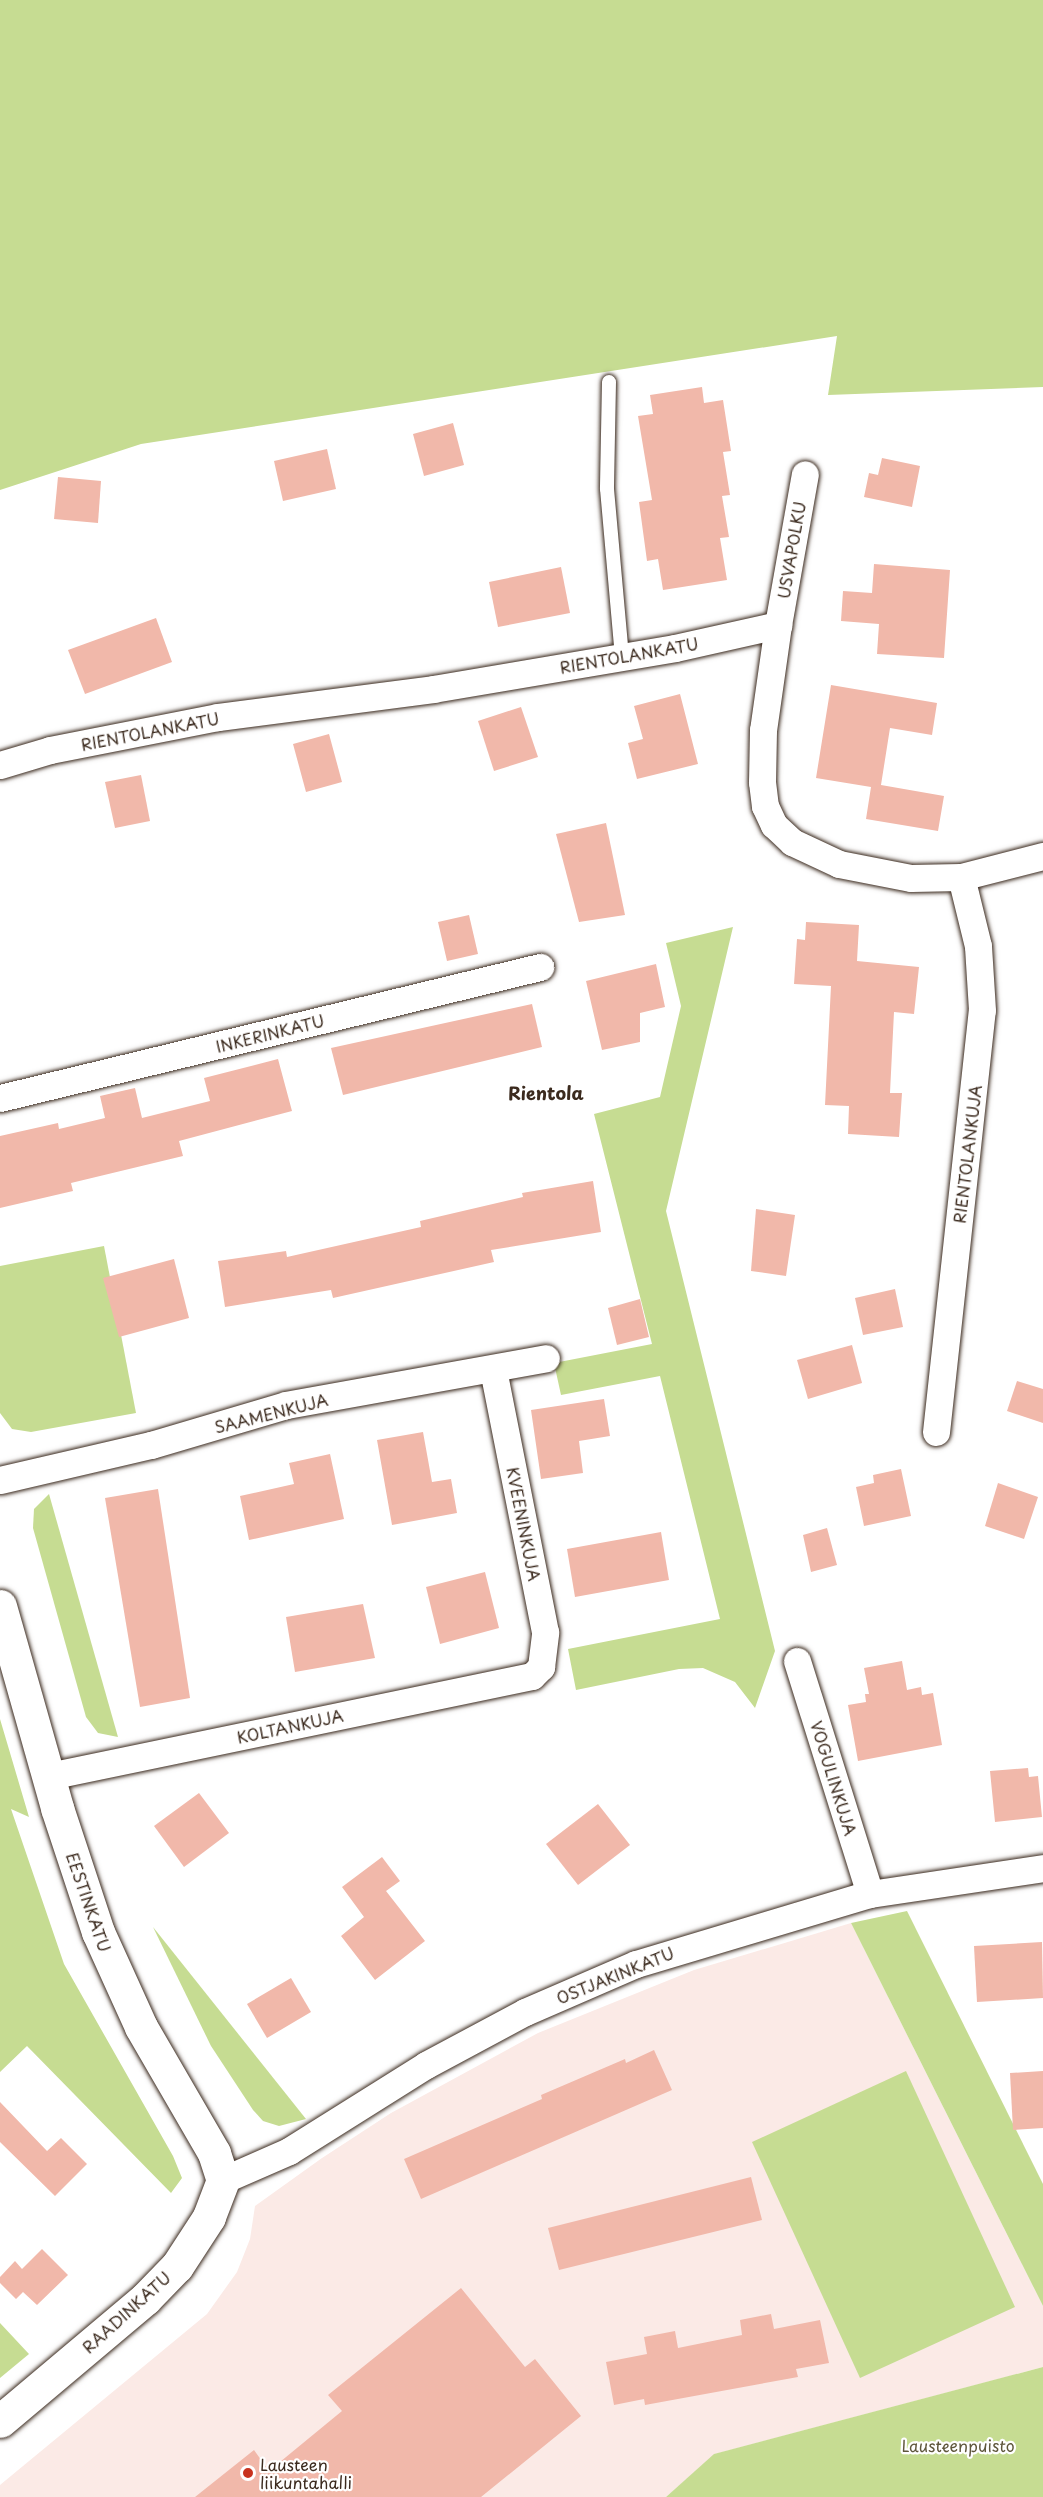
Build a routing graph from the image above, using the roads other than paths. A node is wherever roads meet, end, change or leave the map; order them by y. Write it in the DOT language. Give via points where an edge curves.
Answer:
graph roads {
  1 [pos="609,382"];
  2 [pos="805,474"];
  3 [pos="778,625"];
  4 [pos="622,656"];
  5 [pos="0,765"];
  6 [pos="1043,856"];
  7 [pos="961,877"];
  8 [pos="540,967"];
  9 [pos="0,1098"];
  10 [pos="546,1358"];
  11 [pos="493,1369"];
  12 [pos="936,1432"];
  13 [pos="0,1480"];
  14 [pos="0,1606"];
  15 [pos="797,1661"];
  16 [pos="532,1676"];
  17 [pos="49,1776"];
  18 [pos="1043,1868"];
  19 [pos="870,1894"];
  20 [pos="223,2180"];
  21 [pos="0,2421"];
  1 -- 4 [label="lane" via="607,489"];
  2 -- 3 [label="street, USVAPOLKU"];
  3 -- 4 [label="street, RIENTOLANKATU"];
  3 -- 7 [label="street" via="762,759 765,806 774,825 792,842 862,871 911,878"];
  4 -- 5 [label="street, RIENTOLANKATU" via="433,689 218,717 50,750"];
  6 -- 7 [label="street"];
  7 -- 12 [label="street, RIENTOLANKUJA" via="978,946 982,1010 944,1324"];
  8 -- 9 [label="street, INKERINKATU"];
  10 -- 11 [label="street, SAAMENKUJA"];
  11 -- 13 [label="street, SAAMENKUJA" via="286,1405 151,1445"];
  11 -- 16 [label="street, KVEENINKUJA" via="545,1632 542,1667"];
  14 -- 17 [label="street, EESTINKATU"];
  15 -- 19 [label="street, VOGULINKUJA"];
  16 -- 17 [label="street, KOLTANKUJA"];
  17 -- 20 [label="street, EESTINKATU" via="79,1876 117,1978 214,2153"];
  18 -- 19 [label="street, OSTJAKINKATU"];
  19 -- 20 [label="street, OSTJAKINKATU" via="636,1964 525,2012 426,2065 289,2151"];
  20 -- 21 [label="street, RAADINKATU" via="209,2217 177,2266 145,2299"];
}
